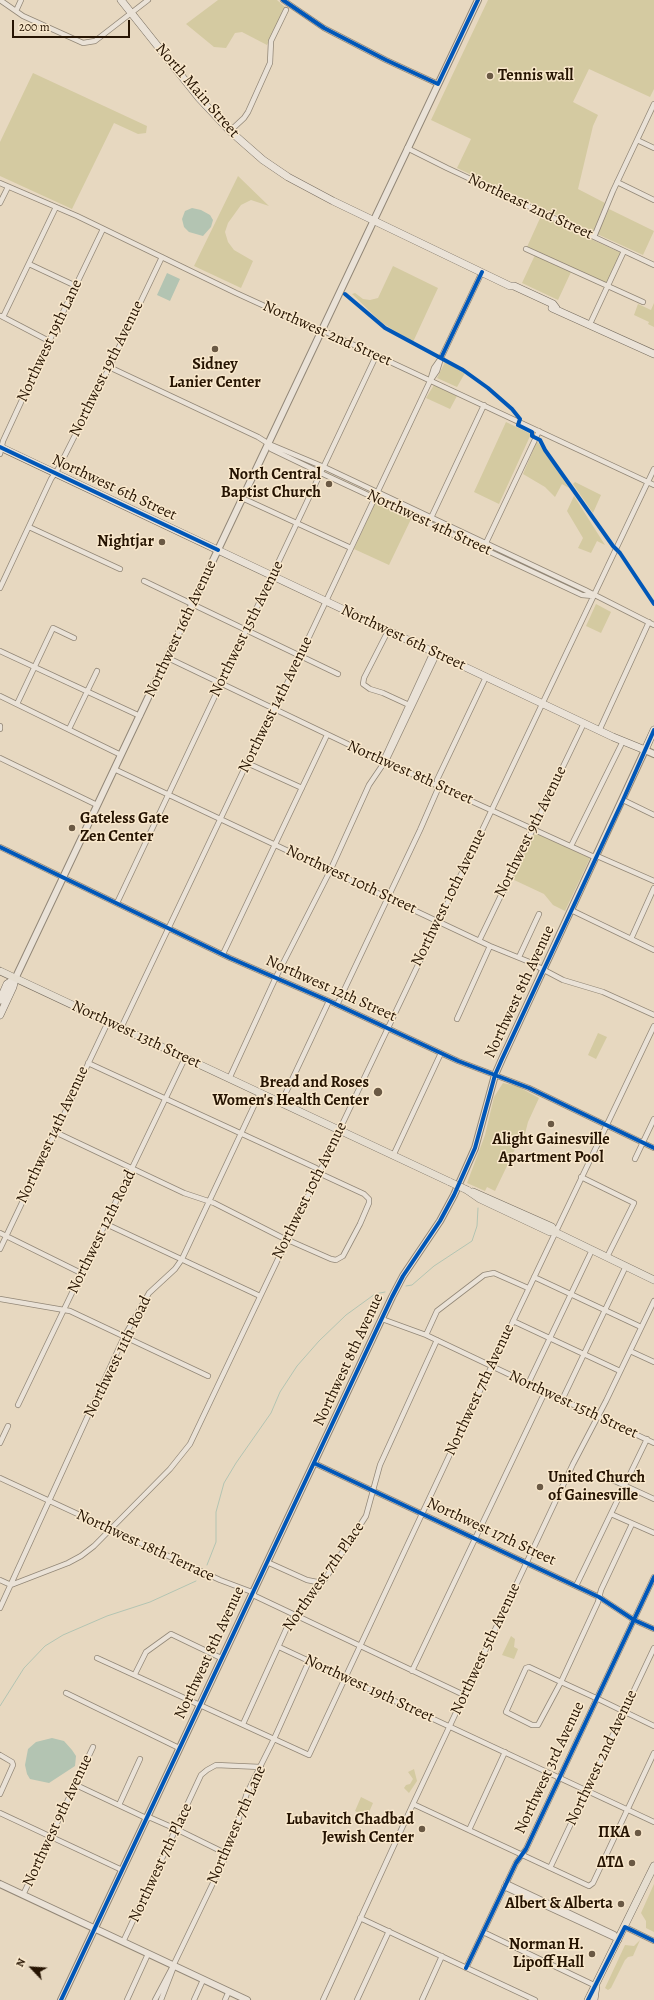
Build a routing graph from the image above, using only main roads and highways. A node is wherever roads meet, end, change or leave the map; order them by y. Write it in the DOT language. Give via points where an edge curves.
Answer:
graph roads {
  1 [pos="121,0"];
  2 [pos="654,354"];
  3 [pos="0,450"];
  4 [pos="654,730"];
  5 [pos="645,750"];
  6 [pos="0,971"];
  7 [pos="15,979"];
  8 [pos="0,1000"];
  9 [pos="0,1015"];
  10 [pos="654,1280"];
  11 [pos="654,1866"];
  12 [pos="596,1986"];
  13 [pos="588,2000"];
  14 [pos="594,2000"];
  1 -- 2 [label="main road, North Main Street" via="199,98 230,131 263,160 288,177 536,301"];
  3 -- 5 [label="main road, Northwest 6th Street" via="56,474 599,731"];
  4 -- 5 [label="main road, Northwest 8th Avenue"];
  6 -- 7 [label="main road, Northwest 13th Street"];
  7 -- 8 [label="main road" via="7,984"];
  7 -- 9 [label="main road, Northwest 16th Avenue"];
  7 -- 10 [label="main road, Northwest 13th Street, bridge" via="393,1156 552,1227 555,1232"];
  11 -- 12 [label="main road"];
  12 -- 13 [label="main road"];
  12 -- 14 [label="main road"];
}
